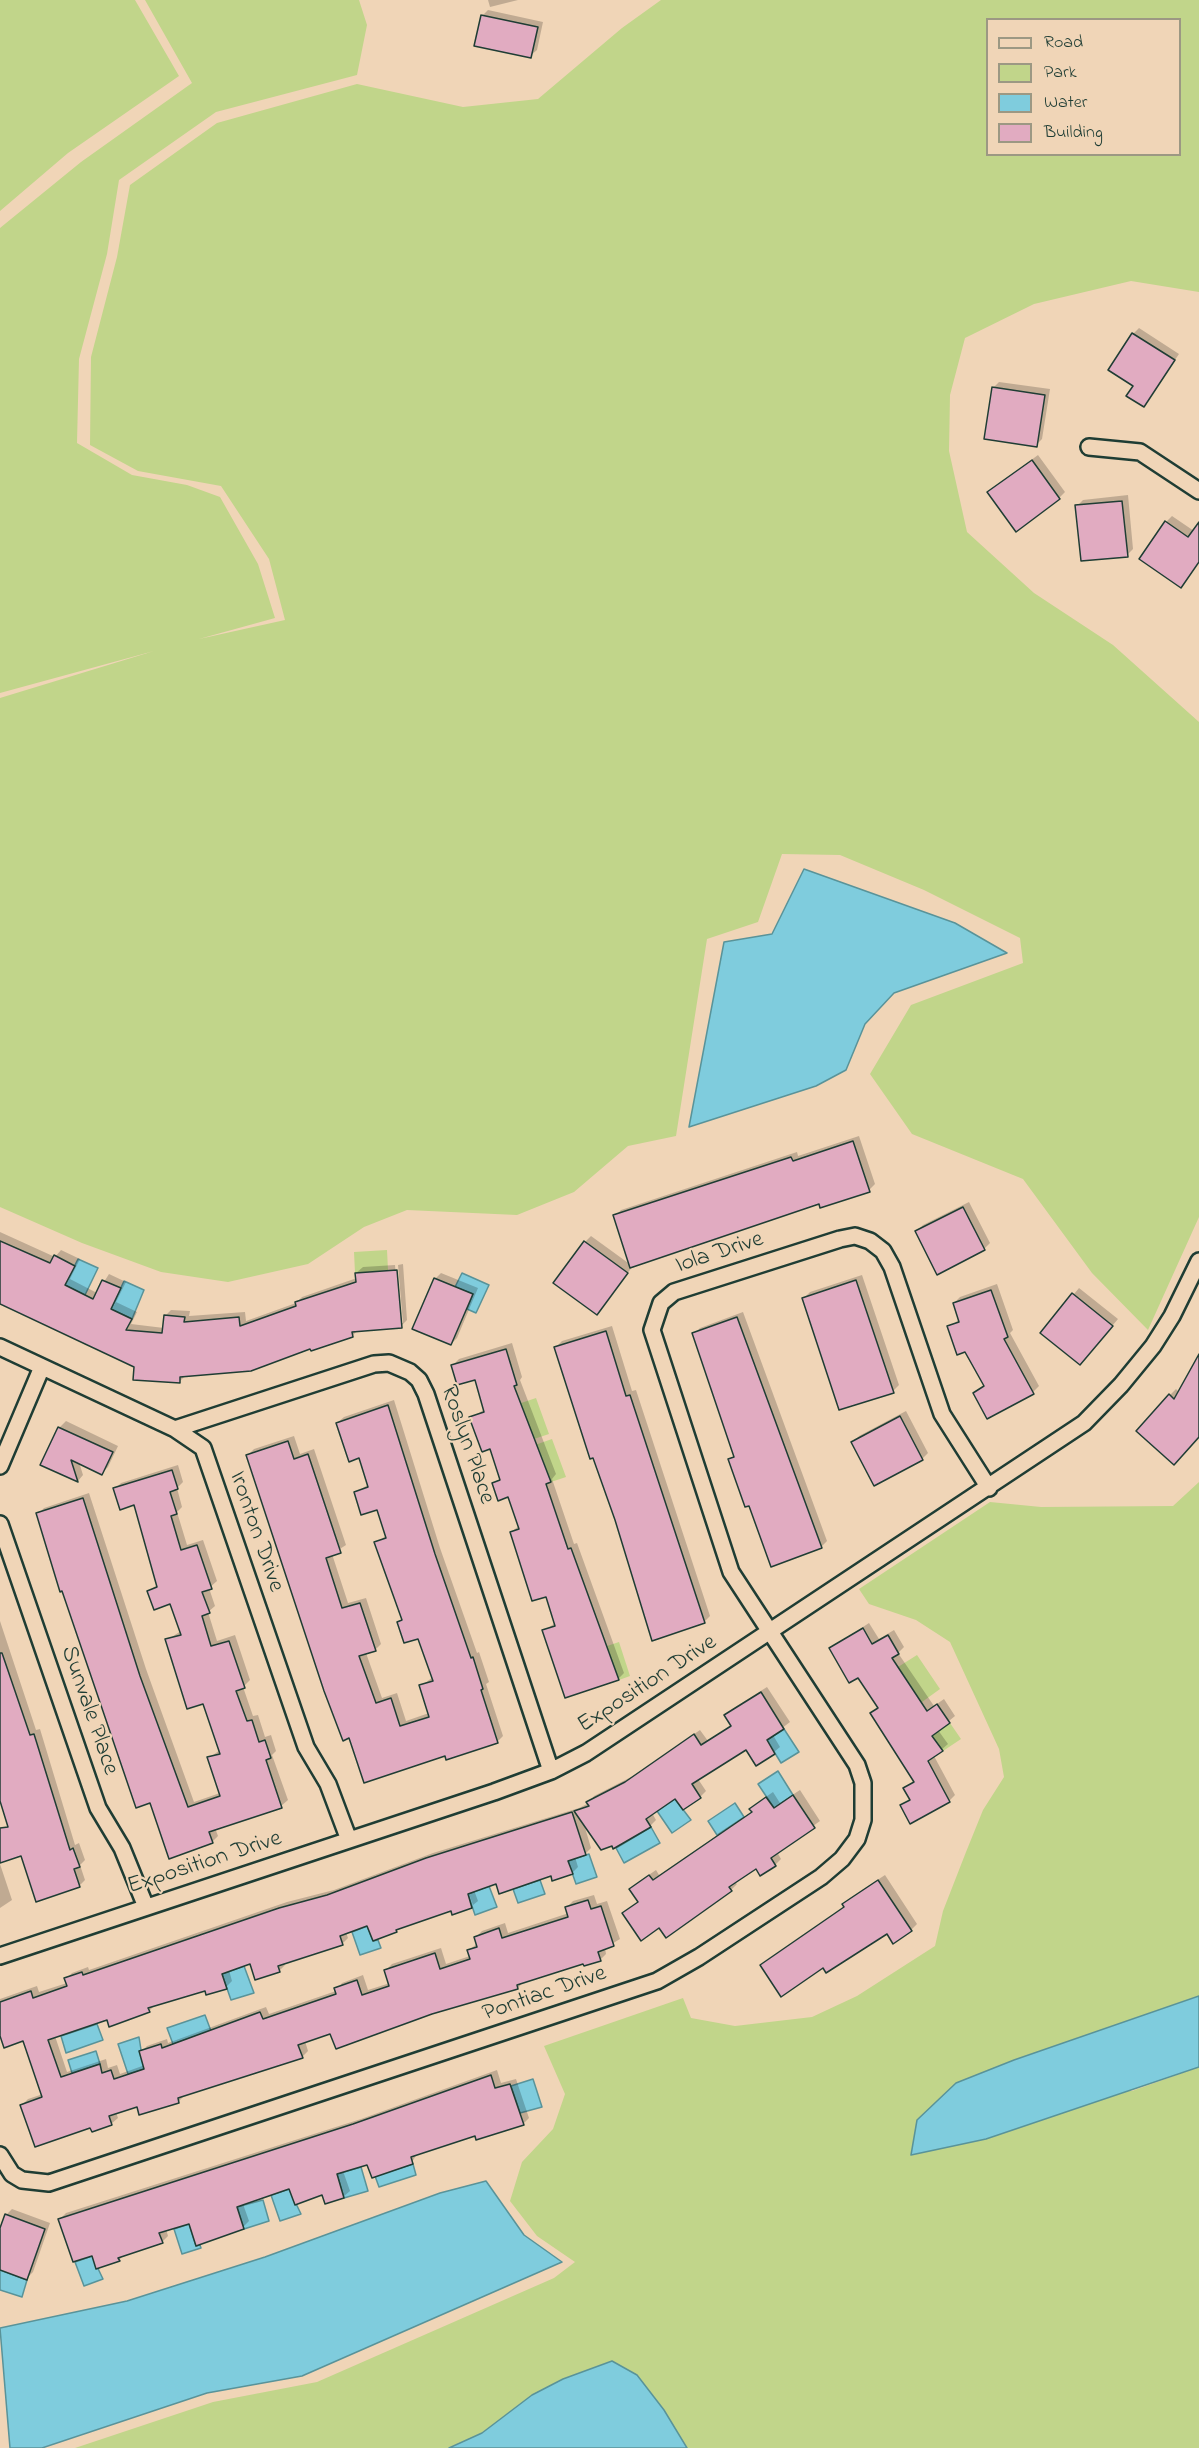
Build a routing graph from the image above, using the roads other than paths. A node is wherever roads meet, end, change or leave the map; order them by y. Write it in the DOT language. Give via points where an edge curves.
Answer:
graph roads {
  1 [pos="1089,447"];
  2 [pos="1199,491"];
  3 [pos="1199,1261"];
  4 [pos="0,1347"];
  5 [pos="42,1367"];
  6 [pos="175,1429"];
  7 [pos="0,1466"];
  8 [pos="989,1488"];
  9 [pos="0,1524"];
  10 [pos="770,1632"];
  11 [pos="551,1771"];
  12 [pos="349,1840"];
  13 [pos="146,1907"];
  14 [pos="0,1956"];
  15 [pos="0,2155"];
  1 -- 2 [label="street" via="1140,452"];
  3 -- 8 [label="street, Exposition Drive" via="1172,1316 1121,1385 1084,1423"];
  4 -- 5 [label="street, Ironton Drive"];
  5 -- 6 [label="street, Ironton Drive"];
  5 -- 7 [label="street"];
  6 -- 11 [label="street, Roslyn Place" via="374,1364 389,1364 419,1380"];
  6 -- 12 [label="street, Ironton Drive" via="203,1448 306,1747 328,1784"];
  8 -- 10 [label="street, Exposition Drive"];
  8 -- 10 [label="street, Iola Drive" via="942,1414 892,1267 883,1251 870,1241 855,1236 840,1239 674,1293 661,1303 655,1315 655,1346 731,1572"];
  9 -- 13 [label="street, Sunvale Place" via="98,1808 122,1848"];
  10 -- 11 [label="street, Exposition Drive" via="612,1737"];
  10 -- 15 [label="street, Pontiac Drive" via="857,1765 863,1783 863,1820 857,1839 821,1877 657,1981 49,2183 22,2180 12,2174"];
  11 -- 12 [label="street, Exposition Drive"];
  12 -- 13 [label="street, Exposition Drive"];
  13 -- 14 [label="street, Exposition Drive"];
}
